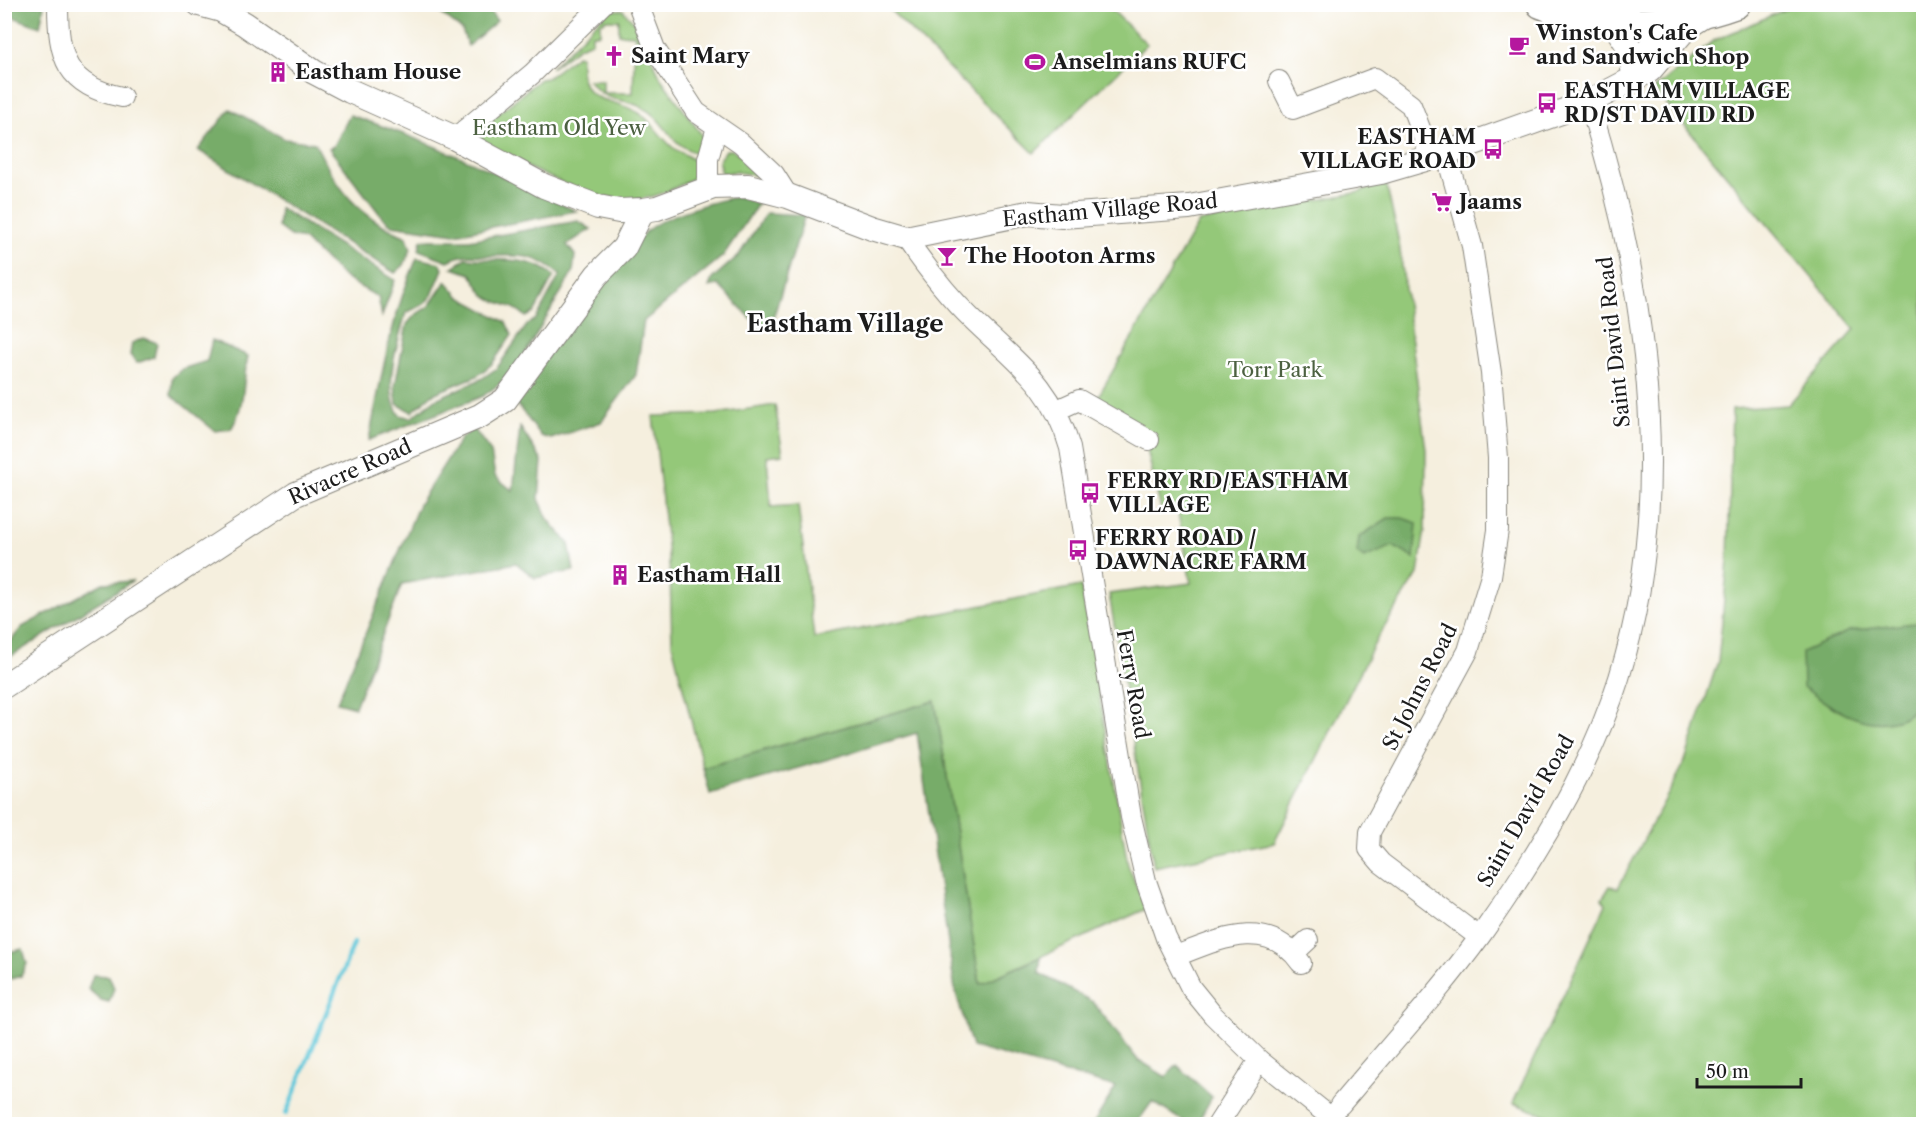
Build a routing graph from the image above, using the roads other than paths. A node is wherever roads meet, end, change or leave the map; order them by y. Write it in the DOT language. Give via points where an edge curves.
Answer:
graph roads {
  1 [pos="58,4"];
  2 [pos="199,4"];
  3 [pos="603,4"];
  4 [pos="638,4"];
  5 [pos="1541,4"];
  6 [pos="1736,4"];
  7 [pos="1704,16"];
  8 [pos="1612,21"];
  9 [pos="1664,21"];
  10 [pos="1634,77"];
  11 [pos="1279,81"];
  12 [pos="122,97"];
  13 [pos="1589,102"];
  14 [pos="717,127"];
  15 [pos="455,138"];
  16 [pos="1438,155"];
  17 [pos="708,189"];
  18 [pos="788,195"];
  19 [pos="643,210"];
  20 [pos="906,238"];
  21 [pos="1057,410"];
  22 [pos="1149,440"];
  23 [pos="4,686"];
  24 [pos="1479,937"];
  25 [pos="1301,952"];
  26 [pos="1176,956"];
  27 [pos="1259,1060"];
  28 [pos="1339,1115"];
  29 [pos="1218,1125"];
  1 -- 12 [label="street" via="58,39 76,80 96,92"];
  2 -- 15 [label="main road, Eastham Village Road" via="221,10 314,72 350,91"];
  3 -- 15 [label="street" via="532,74"];
  4 -- 14 [label="street" via="655,49 679,89 696,111"];
  5 -- 8 [label="highway" via="1579,18"];
  6 -- 7 [label="highway"];
  7 -- 9 [label="highway"];
  7 -- 10 [label="main road, Eastham Village Road" via="1687,27 1650,70"];
  8 -- 9 [label="highway"];
  8 -- 10 [label="main road" via="1630,50"];
  9 -- 10 [label="main road"];
  10 -- 13 [label="main road, Eastham Village Road"];
  11 -- 16 [label="street" via="1293,109 1375,78 1411,105"];
  13 -- 16 [label="main road, Eastham Village Road"];
  13 -- 24 [label="street, Saint David Road" via="1613,178 1637,305 1650,488 1644,564 1618,680 1586,759 1526,868"];
  14 -- 17 [label="street" via="708,159"];
  14 -- 18 [label="street" via="774,174"];
  15 -- 19 [label="main road, Eastham Village Road" via="544,186 598,207"];
  16 -- 20 [label="main road, Eastham Village Road" via="1381,172 1189,207 1062,216 1028,213"];
  16 -- 24 [label="street, St Johns Road" via="1472,246 1491,374 1498,458 1498,530 1491,576 1468,651 1370,832 1369,849 1381,863"];
  17 -- 18 [label="main road, Eastham Village Road" via="733,184"];
  17 -- 19 [label="main road, Eastham Village Road"];
  18 -- 20 [label="main road, Eastham Village Road"];
  19 -- 23 [label="main road, Rivacre Road" via="624,248 597,275 505,400 480,416 296,494"];
  20 -- 21 [label="street, Ferry Road" via="926,268 970,317 1030,373"];
  21 -- 22 [label="street" via="1079,400"];
  21 -- 26 [label="street, Ferry Road" via="1070,448 1131,817 1146,880"];
  24 -- 28 [label="street, Saint David Road"];
  25 -- 26 [label="street" via="1272,937 1256,934 1203,945"];
  26 -- 27 [label="street, Ferry Road" via="1191,988"];
  27 -- 28 [label="street, Ferry Road"];
  27 -- 29 [label="street"];
}
